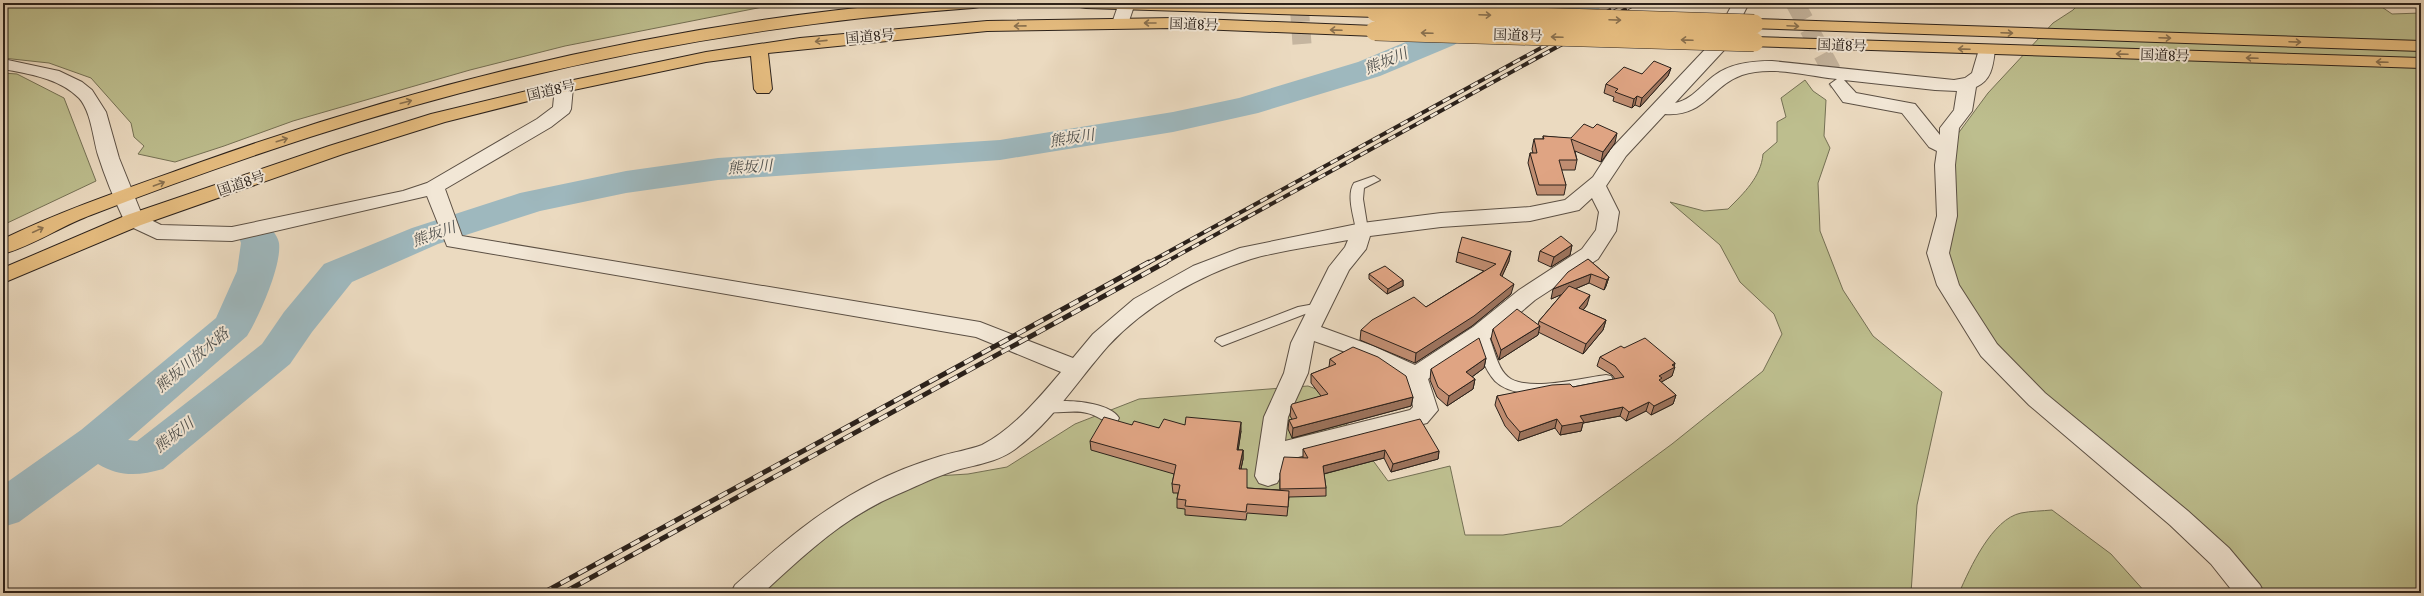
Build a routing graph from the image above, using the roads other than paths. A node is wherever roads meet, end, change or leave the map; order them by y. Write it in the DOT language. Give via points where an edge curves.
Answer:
graph roads {
  1 [pos="973,3"];
  2 [pos="1086,3"];
  3 [pos="1741,3"];
  4 [pos="1126,4"];
  5 [pos="1121,23"];
  6 [pos="2421,46"];
  7 [pos="759,48"];
  8 [pos="1986,50"];
  9 [pos="2421,63"];
  10 [pos="3,64"];
  11 [pos="1967,83"];
  12 [pos="1839,84"];
  13 [pos="564,87"];
  14 [pos="763,89"];
  15 [pos="1660,108"];
  16 [pos="1947,148"];
  17 [pos="1374,180"];
  18 [pos="1595,184"];
  19 [pos="434,188"];
  20 [pos="123,197"];
  21 [pos="134,220"];
  22 [pos="1362,230"];
  23 [pos="3,247"];
  24 [pos="3,276"];
  25 [pos="1320,307"];
  26 [pos="1309,331"];
  27 [pos="1481,333"];
  28 [pos="1222,341"];
  29 [pos="1078,369"];
  30 [pos="1414,377"];
  31 [pos="1606,380"];
  32 [pos="1046,407"];
  33 [pos="1112,418"];
  34 [pos="745,593"];
  35 [pos="2250,593"];
  20 -- 1 [label="highway, 国道8号, one-way" via="251,150 371,112 463,86 606,52 814,17"];
  2 -- 4 [label="highway, 国道8号"];
  3 -- 15 [label="street" via="1720,44"];
  4 -- 5 [label="street"];
  4 -- 6 [label="highway, 国道8号, one-way, bridge"];
  5 -- 7 [label="highway, 国道8号, one-way" via="987,26"];
  8 -- 5 [label="highway, 国道8号, one-way, bridge"];
  7 -- 13 [label="highway, 国道8号"];
  7 -- 14 [label="highway"];
  9 -- 8 [label="highway, 国道8号, one-way"];
  8 -- 11 [label="street" via="1982,73"];
  10 -- 20 [label="street" via="39,70 63,79 93,103"];
  11 -- 15 [label="street" via="1935,85 1802,68 1748,67 1731,73 1687,107 1675,111"];
  11 -- 16 [label="street" via="1963,111 1950,128"];
  12 -- 16 [label="street" via="1850,98 1908,108 1936,142"];
  13 -- 19 [label="street" via="562,109 544,123"];
  13 -- 21 [label="highway, 国道8号" via="438,118 336,150"];
  15 -- 18 [label="street" via="1618,153"];
  16 -- 35 [label="street" via="1947,216 1938,253 1948,285 1989,350 2037,399 2220,556"];
  17 -- 22 [label="lane" via="1358,186 1357,199"];
  18 -- 22 [label="street" via="1572,205 1530,214 1441,220"];
  18 -- 27 [label="street" via="1609,212 1606,231 1600,242 1590,254 1527,295"];
  19 -- 21 [label="street" via="371,205 232,234 157,232"];
  19 -- 29 [label="street" via="454,241 980,330"];
  20 -- 21 [label="street"];
  23 -- 20 [label="highway, 国道8号, one-way" via="66,217"];
  21 -- 24 [label="highway, 国道8号"];
  22 -- 25 [label="street" via="1355,249 1340,267"];
  22 -- 29 [label="street" via="1247,253 1201,271 1142,304 1101,340"];
  25 -- 26 [label="street"];
  25 -- 28 [label="lane" via="1303,310"];
  26 -- 30 [label="street" via="1348,344"];
  26 -- 30 [label="street" via="1302,342 1296,373 1276,417 1269,465 1418,417 1426,410"];
  27 -- 30 [label="street"];
  27 -- 31 [label="lane" via="1492,367 1505,382 1524,388"];
  29 -- 32 [label="street"];
  32 -- 33 [label="lane" via="1096,408"];
  32 -- 34 [label="street" via="1005,443 988,453 942,465 884,489 843,511 804,539"];
}
